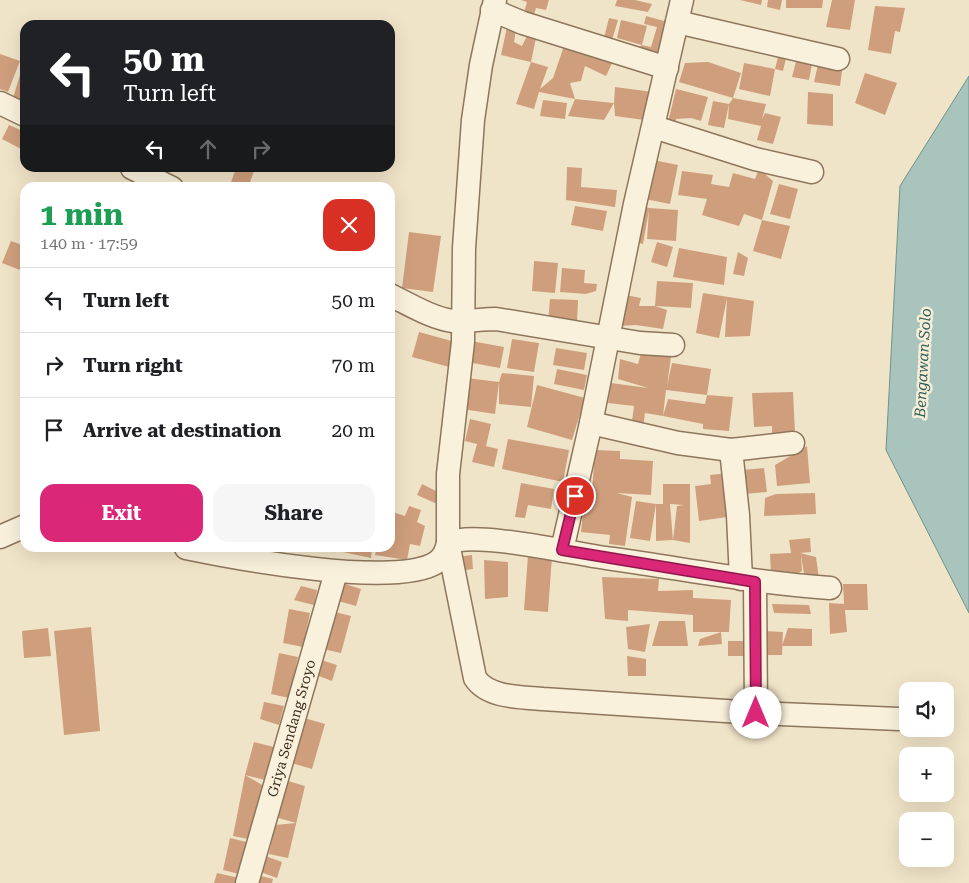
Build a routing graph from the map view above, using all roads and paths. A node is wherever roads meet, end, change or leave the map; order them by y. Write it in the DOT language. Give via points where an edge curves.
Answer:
graph roads {
  1 [pos="682,0"];
  2 [pos="494,5"];
  3 [pos="677,22"];
  4 [pos="838,59"];
  5 [pos="667,68"];
  6 [pos="0,103"];
  7 [pos="20,113"];
  8 [pos="654,126"];
  9 [pos="140,172"];
  10 [pos="812,172"];
  11 [pos="160,182"];
  12 [pos="395,297"];
  13 [pos="464,321"];
  14 [pos="607,337"];
  15 [pos="673,345"];
  16 [pos="591,423"];
  17 [pos="793,442"];
  18 [pos="731,450"];
  19 [pos="20,528"];
  20 [pos="0,537"];
  21 [pos="448,543"];
  22 [pos="562,550"];
  23 [pos="211,552"];
  24 [pos="336,572"];
  25 [pos="748,580"];
  26 [pos="830,588"];
  27 [pos="756,713"];
  28 [pos="899,719"];
  29 [pos="247,883"];
  1 -- 3 [label="street"];
  2 -- 5 [label="street" via="523,23"];
  2 -- 13 [label="street" via="473,120 464,248"];
  3 -- 4 [label="street"];
  3 -- 5 [label="street"];
  5 -- 8 [label="street"];
  6 -- 7 [label="street"];
  8 -- 10 [label="street" via="755,159"];
  8 -- 14 [label="street"];
  9 -- 11 [label="street"];
  12 -- 13 [label="street" via="443,319"];
  13 -- 14 [label="street" via="496,319"];
  13 -- 21 [label="street" via="448,474"];
  14 -- 15 [label="street"];
  14 -- 16 [label="street"];
  16 -- 18 [label="street" via="678,443"];
  16 -- 22 [label="street"];
  17 -- 18 [label="street"];
  18 -- 25 [label="street"];
  19 -- 20 [label="street"];
  21 -- 22 [label="street" via="464,538"];
  21 -- 24 [label="street" via="445,555 421,569 386,574"];
  21 -- 27 [label="street" via="474,678 485,689 543,699"];
  22 -- 25 [label="street"];
  23 -- 24 [label="street"];
  24 -- 29 [label="street, Griya Sendang Sroyo"];
  25 -- 26 [label="street"];
  25 -- 27 [label="street"];
  27 -- 28 [label="street"];
}
